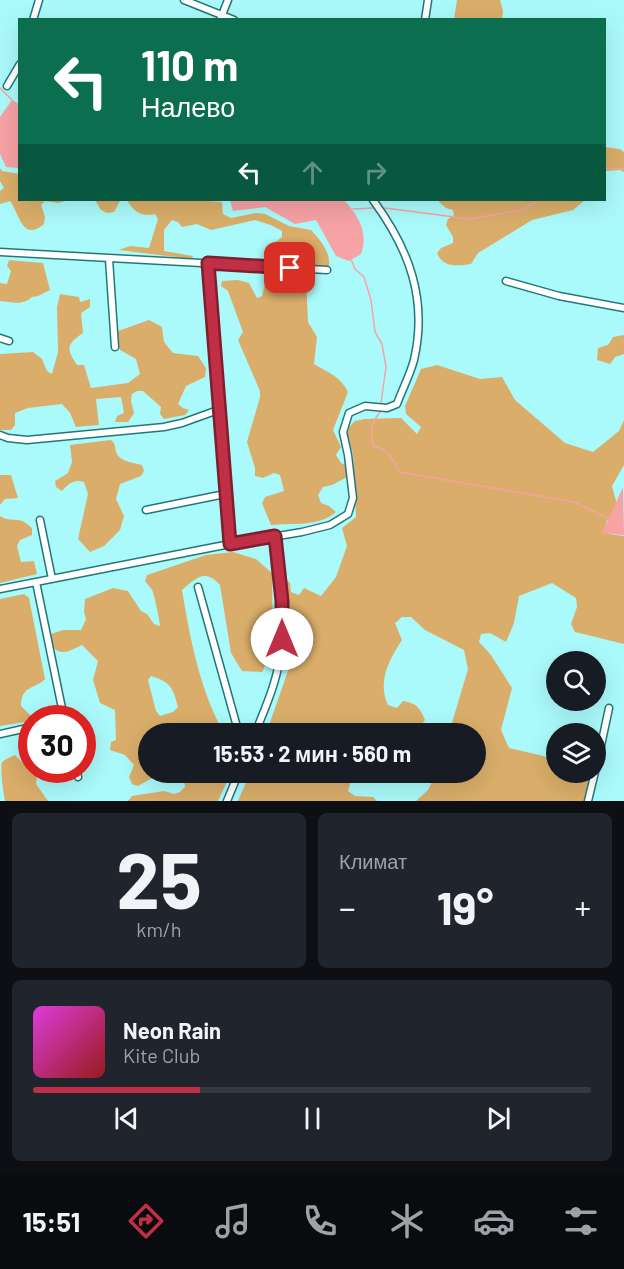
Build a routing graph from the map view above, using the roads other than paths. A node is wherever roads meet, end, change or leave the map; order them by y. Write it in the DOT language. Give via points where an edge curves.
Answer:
graph roads {
  1 [pos="39,0"];
  2 [pos="184,0"];
  3 [pos="228,0"];
  4 [pos="428,0"];
  5 [pos="221,17"];
  6 [pos="34,18"];
  7 [pos="425,18"];
  8 [pos="18,67"];
  9 [pos="7,86"];
  10 [pos="374,201"];
  11 [pos="0,252"];
  12 [pos="110,259"];
  13 [pos="208,263"];
  14 [pos="327,270"];
  15 [pos="506,281"];
  16 [pos="624,308"];
  17 [pos="0,338"];
  18 [pos="9,341"];
  19 [pos="115,347"];
  20 [pos="218,410"];
  21 [pos="0,435"];
  22 [pos="225,494"];
  23 [pos="146,510"];
  24 [pos="40,520"];
  25 [pos="275,536"];
  26 [pos="230,544"];
  27 [pos="52,579"];
  28 [pos="36,582"];
  29 [pos="198,587"];
  30 [pos="0,589"];
  31 [pos="61,705"];
  32 [pos="609,708"];
  33 [pos="236,723"];
  34 [pos="259,723"];
  35 [pos="606,723"];
  36 [pos="18,730"];
  37 [pos="0,734"];
  38 [pos="234,783"];
  39 [pos="592,783"];
  40 [pos="227,801"];
  41 [pos="588,801"];
  1 -- 6 [label="street"];
  2 -- 5 [label="street"];
  3 -- 5 [label="street"];
  4 -- 7 [label="street"];
  8 -- 9 [label="street"];
  10 -- 25 [label="street" via="406,252 416,290 419,332 414,363 397,404 387,408 365,406 349,413 343,432 353,498 348,514 330,525"];
  11 -- 12 [label="street"];
  12 -- 13 [label="street"];
  12 -- 19 [label="street"];
  13 -- 14 [label="street"];
  13 -- 20 [label="street"];
  15 -- 16 [label="street"];
  17 -- 18 [label="street"];
  20 -- 21 [label="street" via="164,427 27,440"];
  20 -- 22 [label="street"];
  22 -- 23 [label="street"];
  22 -- 26 [label="street"];
  24 -- 27 [label="street"];
  25 -- 26 [label="street"];
  25 -- 34 [label="street" via="282,639 279,664"];
  26 -- 27 [label="street"];
  27 -- 28 [label="street"];
  28 -- 30 [label="street"];
  28 -- 31 [label="street"];
  29 -- 33 [label="street"];
  32 -- 35 [label="street"];
  36 -- 37 [label="street"];
  38 -- 40 [label="street"];
  39 -- 41 [label="street"];
}
